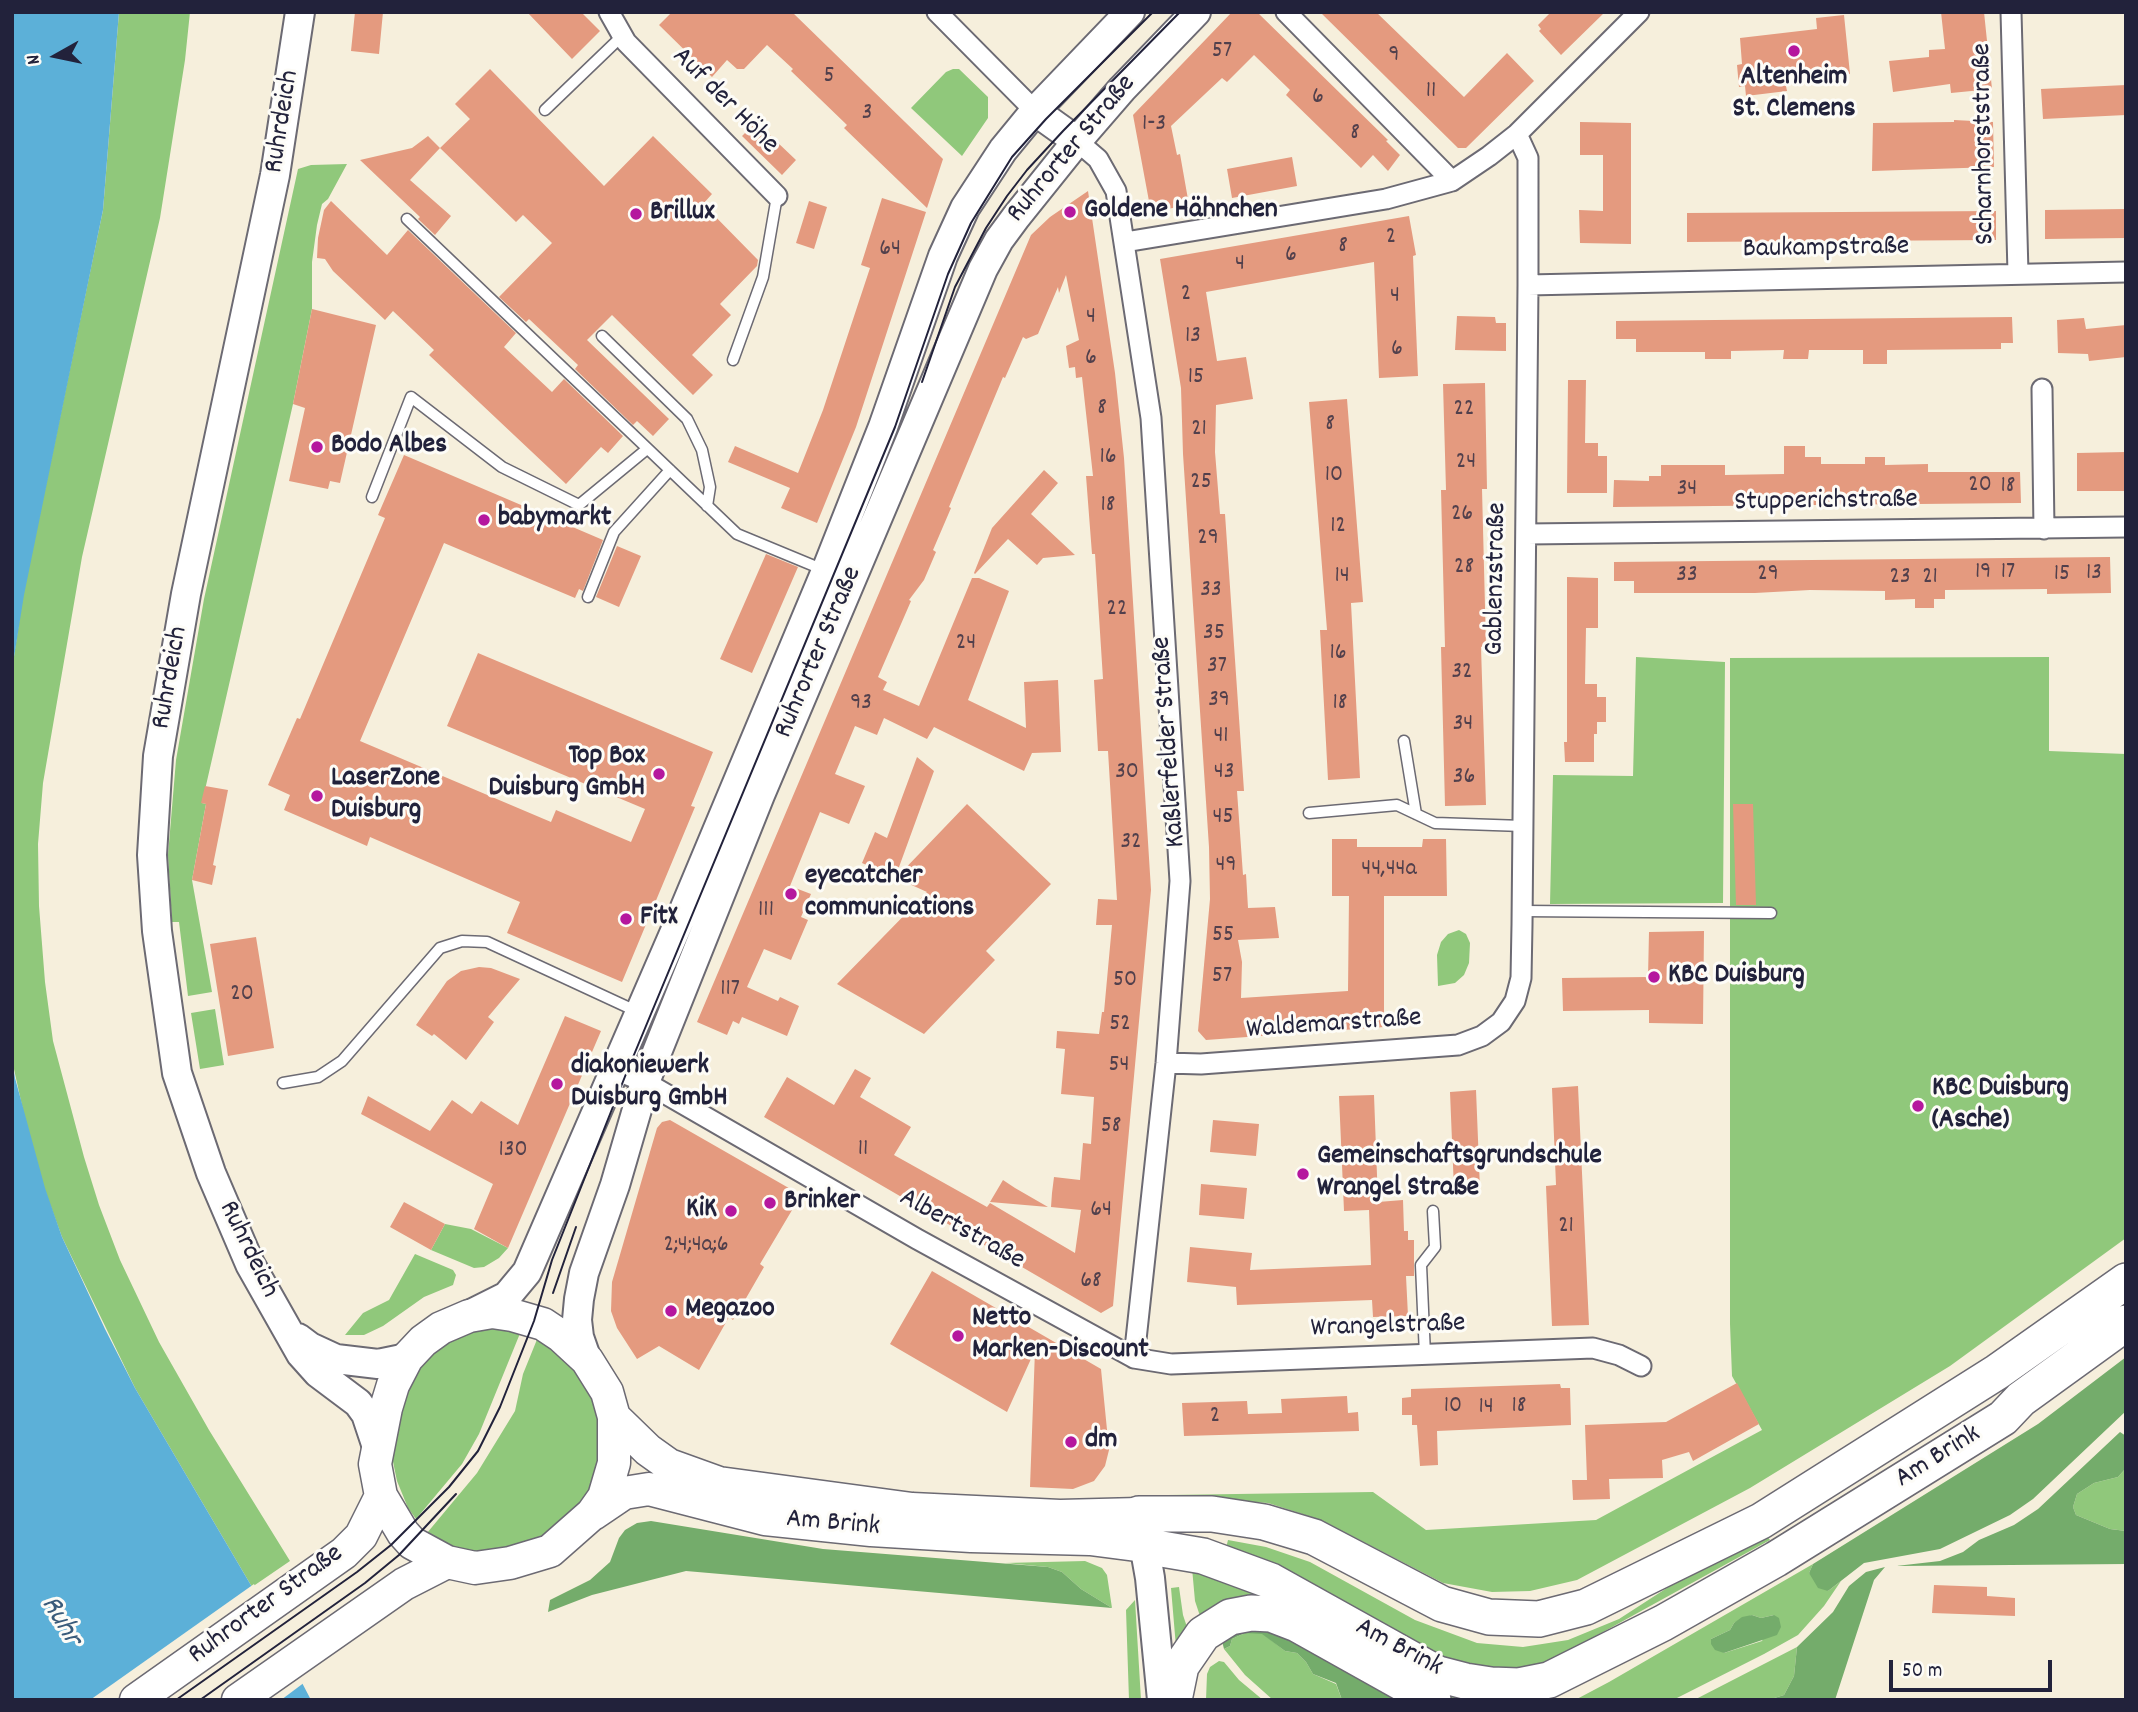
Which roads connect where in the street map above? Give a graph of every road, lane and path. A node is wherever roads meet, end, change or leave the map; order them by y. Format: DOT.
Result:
graph roads {
  1 [pos="300,12"];
  2 [pos="609,12"];
  3 [pos="937,12"];
  4 [pos="1130,12"];
  5 [pos="1196,12"];
  6 [pos="1286,12"];
  7 [pos="1639,12"];
  8 [pos="2011,12"];
  9 [pos="622,36"];
  10 [pos="545,110"];
  11 [pos="1035,111"];
  12 [pos="1517,134"];
  13 [pos="1077,141"];
  14 [pos="1452,181"];
  15 [pos="777,196"];
  16 [pos="407,219"];
  17 [pos="1125,242"];
  18 [pos="2126,272"];
  19 [pos="2018,274"];
  20 [pos="1528,285"];
  21 [pos="602,336"];
  22 [pos="733,360"];
  23 [pos="2042,389"];
  24 [pos="647,449"];
  25 [pos="670,470"];
  26 [pos="372,497"];
  27 [pos="707,506"];
  28 [pos="2126,527"];
  29 [pos="2044,529"];
  30 [pos="1527,534"];
  31 [pos="839,576"];
  32 [pos="588,597"];
  33 [pos="1404,741"];
  34 [pos="1309,813"];
  35 [pos="1416,814"];
  36 [pos="1523,826"];
  37 [pos="1522,911"];
  38 [pos="1771,913"];
  39 [pos="640,1013"];
  40 [pos="1501,1022"];
  41 [pos="1166,1063"];
  42 [pos="615,1070"];
  43 [pos="645,1082"];
  44 [pos="283,1083"];
  45 [pos="1433,1211"];
  46 [pos="2126,1281"];
  47 [pos="468,1316"];
  48 [pos="2126,1323"];
  49 [pos="288,1330"];
  50 [pos="2126,1345"];
  51 [pos="1426,1355"];
  52 [pos="407,1358"];
  53 [pos="1134,1358"];
  54 [pos="587,1360"];
  55 [pos="1641,1366"];
  56 [pos="614,1417"];
  57 [pos="2003,1418"];
  58 [pos="377,1447"];
  59 [pos="381,1496"];
  60 [pos="592,1514"];
  61 [pos="1141,1530"];
  62 [pos="447,1562"];
  63 [pos="1663,1623"];
  64 [pos="136,1700"];
  65 [pos="238,1700"];
  66 [pos="1162,1700"];
  67 [pos="1174,1700"];
  68 [pos="1433,1700"];
  69 [pos="1554,1700"];
  1 -- 49 [label="main road, Ruhrdeich"];
  2 -- 9 [label="street, Auf der Höhe"];
  3 -- 11 [label="street"];
  4 -- 11 [label="main road, Ruhrorter Straße"];
  5 -- 13 [label="main road, Ruhrorter Straße"];
  6 -- 14 [label="street"];
  7 -- 12 [label="street"];
  8 -- 19 [label="street, Scharnhorststraße"];
  9 -- 10 [label="lane"];
  9 -- 15 [label="street, Auf der Höhe"];
  11 -- 13 [label="main road"];
  11 -- 31 [label="main road, Ruhrorter Straße"];
  12 -- 14 [label="street"];
  12 -- 20 [label="street, Gablenzstraße"];
  13 -- 17 [label="street, Kaßlerfelder Straße"];
  13 -- 31 [label="main road, Ruhrorter Straße"];
  14 -- 17 [label="street"];
  15 -- 22 [label="lane"];
  16 -- 24 [label="lane"];
  17 -- 41 [label="street, Kaßlerfelder Straße"];
  18 -- 19 [label="street, Baukampstraße"];
  19 -- 20 [label="street, Baukampstraße"];
  20 -- 30 [label="street, Gablenzstraße"];
  21 -- 27 [label="lane"];
  23 -- 29 [label="street"];
  24 -- 25 [label="lane"];
  24 -- 26 [label="lane"];
  25 -- 27 [label="lane"];
  25 -- 32 [label="lane"];
  27 -- 31 [label="lane"];
  28 -- 29 [label="street, Stupperichstraße"];
  29 -- 30 [label="street, Stupperichstraße"];
  30 -- 36 [label="street, Gablenzstraße"];
  31 -- 39 [label="main road, Ruhrorter Straße"];
  31 -- 43 [label="main road, Ruhrorter Straße"];
  33 -- 35 [label="lane"];
  34 -- 35 [label="lane"];
  35 -- 36 [label="lane"];
  36 -- 37 [label="street, Gablenzstraße"];
  37 -- 38 [label="lane"];
  37 -- 40 [label="street, Gablenzstraße"];
  39 -- 42 [label="main road, Ruhrorter Straße"];
  39 -- 44 [label="lane"];
  40 -- 41 [label="street, Waldemarstraße"];
  41 -- 53 [label="street, Kaßlerfelder Straße"];
  42 -- 43 [label="street, Albertstraße"];
  42 -- 47 [label="main road, Ruhrorter Straße"];
  43 -- 53 [label="street, Albertstraße"];
  43 -- 54 [label="main road, Ruhrorter Straße"];
  45 -- 51 [label="lane"];
  46 -- 61 [label="highway, Am Brink"];
  47 -- 52 [label="main road, Ruhrorter Straße"];
  47 -- 54 [label="main road, Ruhrorter Straße"];
  48 -- 57 [label="highway, Am Brink"];
  49 -- 52 [label="main road, Ruhrdeich"];
  49 -- 58 [label="main road, Ruhrdeich"];
  50 -- 57 [label="highway"];
  51 -- 53 [label="street, Wrangelstraße"];
  51 -- 55 [label="street, Wrangelstraße"];
  52 -- 58 [label="main road, Ruhrorter Straße"];
  54 -- 56 [label="main road, Ruhrorter Straße"];
  56 -- 60 [label="main road, Ruhrorter Straße"];
  56 -- 61 [label="main road, Am Brink"];
  57 -- 63 [label="highway, Am Brink"];
  58 -- 59 [label="main road, Ruhrorter Straße"];
  59 -- 62 [label="main road, Ruhrorter Straße"];
  59 -- 64 [label="main road, Ruhrorter Straße"];
  60 -- 61 [label="main road, Am Brink"];
  60 -- 62 [label="main road, Ruhrorter Straße"];
  61 -- 63 [label="highway, Am Brink"];
  61 -- 66 [label="main road"];
  62 -- 65 [label="main road, Ruhrorter Straße"];
  63 -- 69 [label="highway"];
  67 -- 68 [label="highway"];
}
